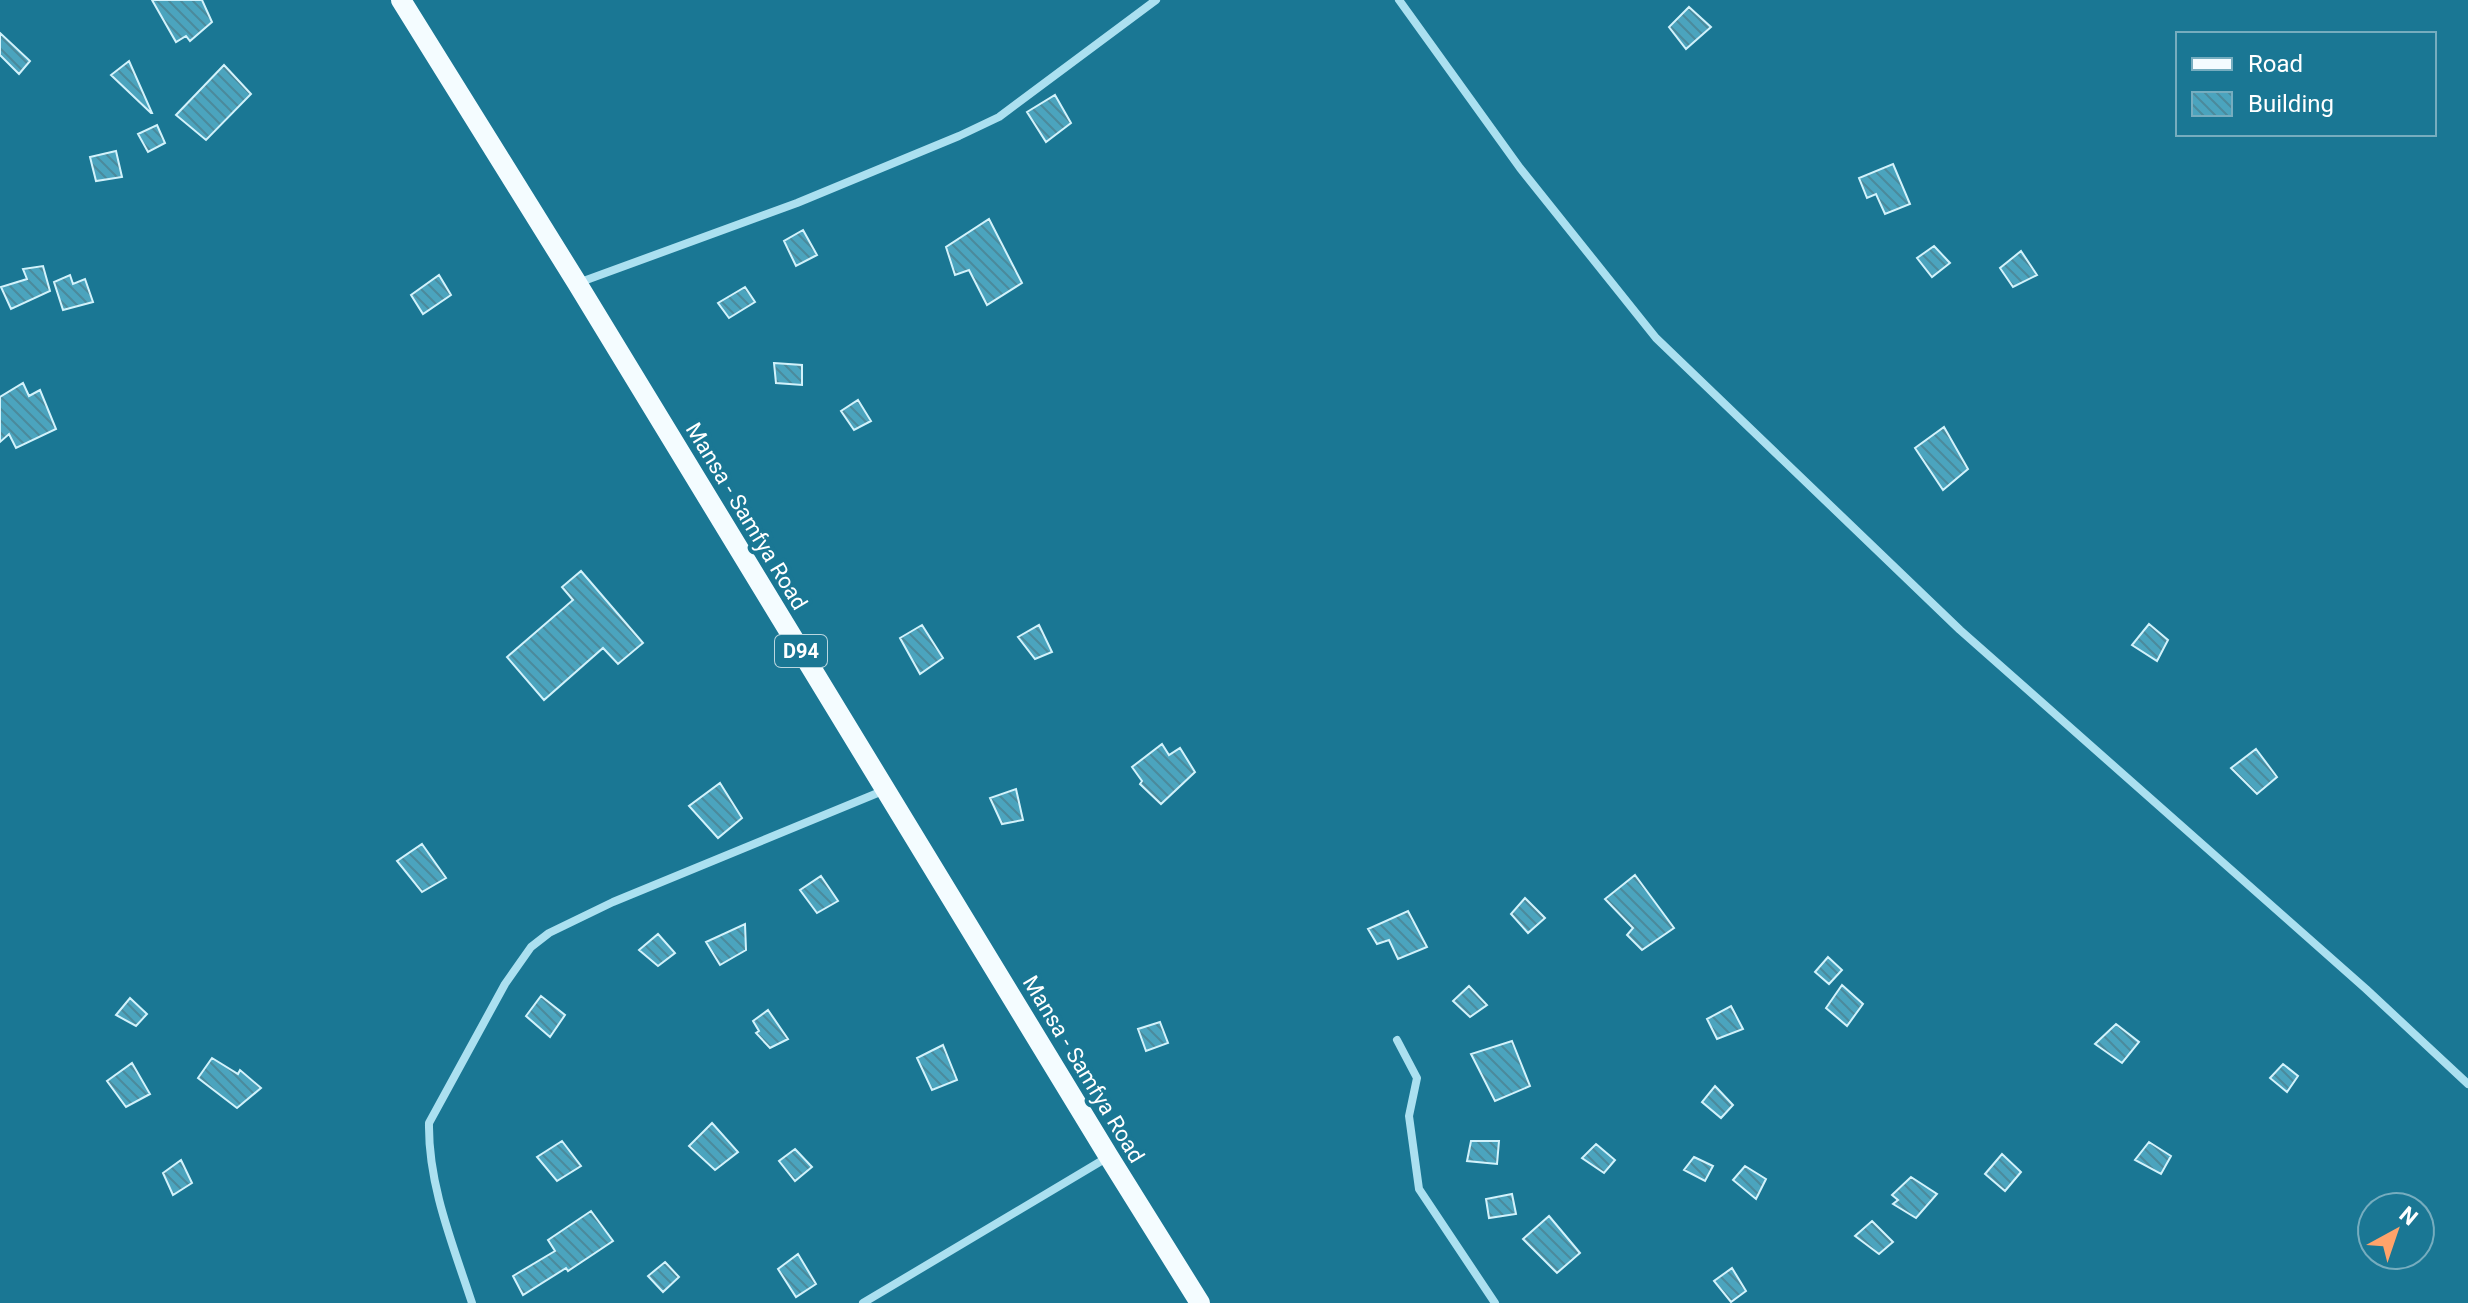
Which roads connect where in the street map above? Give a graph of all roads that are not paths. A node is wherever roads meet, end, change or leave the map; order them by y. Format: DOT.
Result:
graph roads {
  1 [pos="401,0"];
  2 [pos="1156,0"];
  3 [pos="1399,0"];
  4 [pos="577,283"];
  5 [pos="885,790"];
  6 [pos="1397,1040"];
  7 [pos="2468,1084"];
  8 [pos="1109,1157"];
  9 [pos="472,1303"];
  10 [pos="863,1303"];
  11 [pos="1200,1303"];
  12 [pos="1495,1303"];
  1 -- 4 [label="main road, Mansa - Samfya Road / D94"];
  2 -- 4 [label="street"];
  3 -- 7 [label="street"];
  4 -- 5 [label="main road, Mansa - Samfya Road / D94"];
  5 -- 8 [label="main road, Mansa - Samfya Road / D94"];
  5 -- 9 [label="street"];
  6 -- 12 [label="street"];
  8 -- 10 [label="street"];
  8 -- 11 [label="main road, Mansa - Samfya Road / D94"];
}
